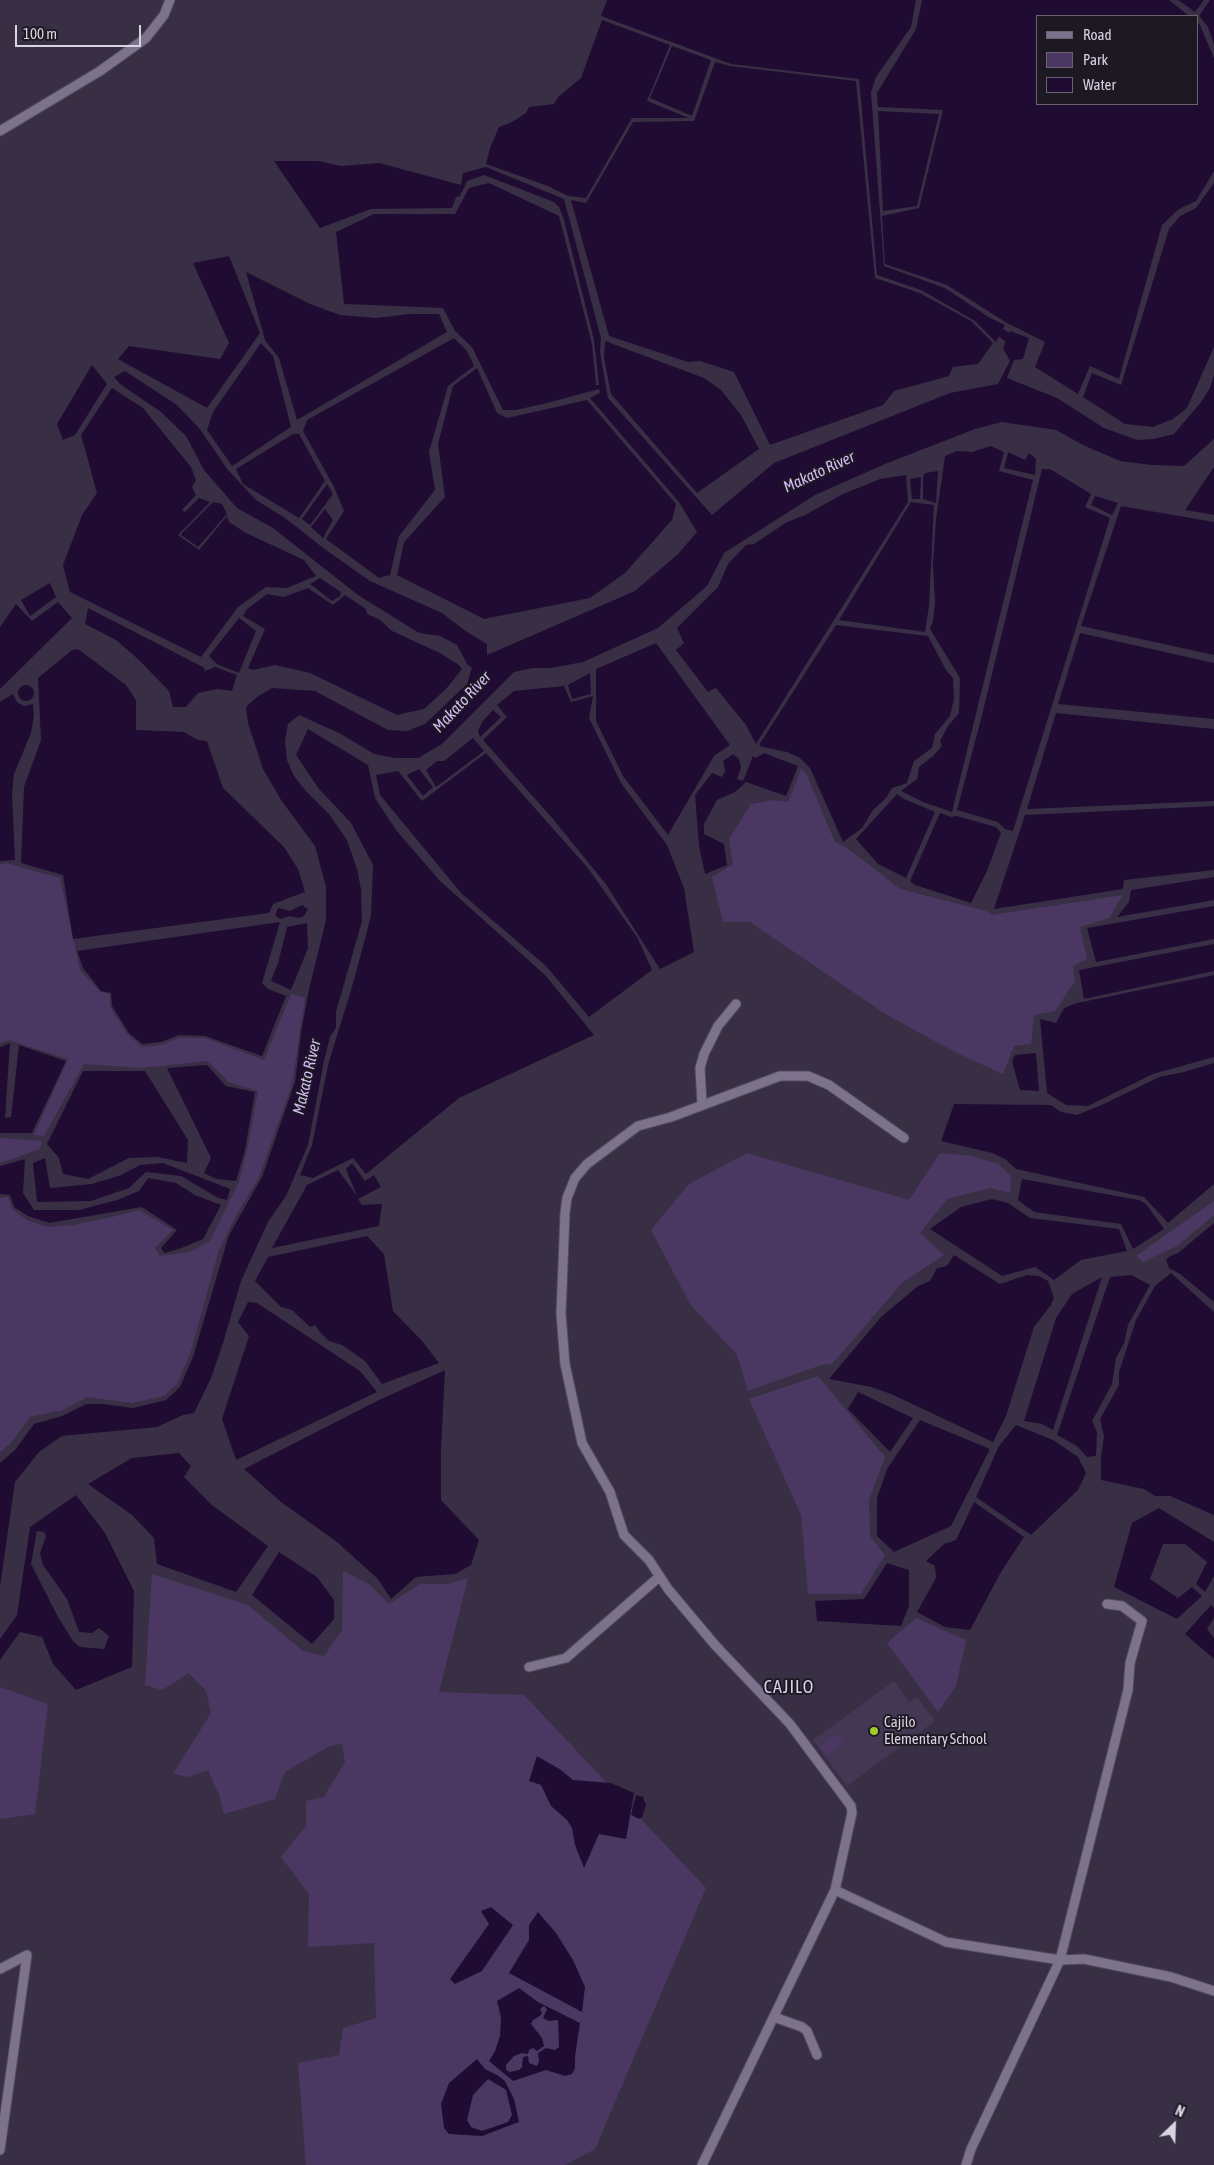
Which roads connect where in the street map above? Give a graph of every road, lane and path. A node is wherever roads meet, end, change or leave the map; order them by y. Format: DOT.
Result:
graph roads {
  1 [pos="170,0"];
  2 [pos="0,131"];
  3 [pos="736,1004"];
  4 [pos="702,1104"];
  5 [pos="904,1138"];
  6 [pos="659,1577"];
  7 [pos="1107,1604"];
  8 [pos="529,1666"];
  9 [pos="836,1890"];
  10 [pos="1060,1960"];
  11 [pos="0,1969"];
  12 [pos="1214,1991"];
  13 [pos="774,2017"];
  14 [pos="818,2055"];
  15 [pos="0,2150"];
  16 [pos="702,2165"];
  17 [pos="966,2165"];
  1 -- 2 [label="street"];
  3 -- 4 [label="street"];
  4 -- 5 [label="street"];
  4 -- 6 [label="street"];
  6 -- 8 [label="street"];
  6 -- 9 [label="street"];
  7 -- 10 [label="street"];
  9 -- 10 [label="street"];
  9 -- 13 [label="street"];
  10 -- 12 [label="street"];
  10 -- 17 [label="street"];
  11 -- 15 [label="street"];
  13 -- 14 [label="street"];
  13 -- 16 [label="street"];
}
